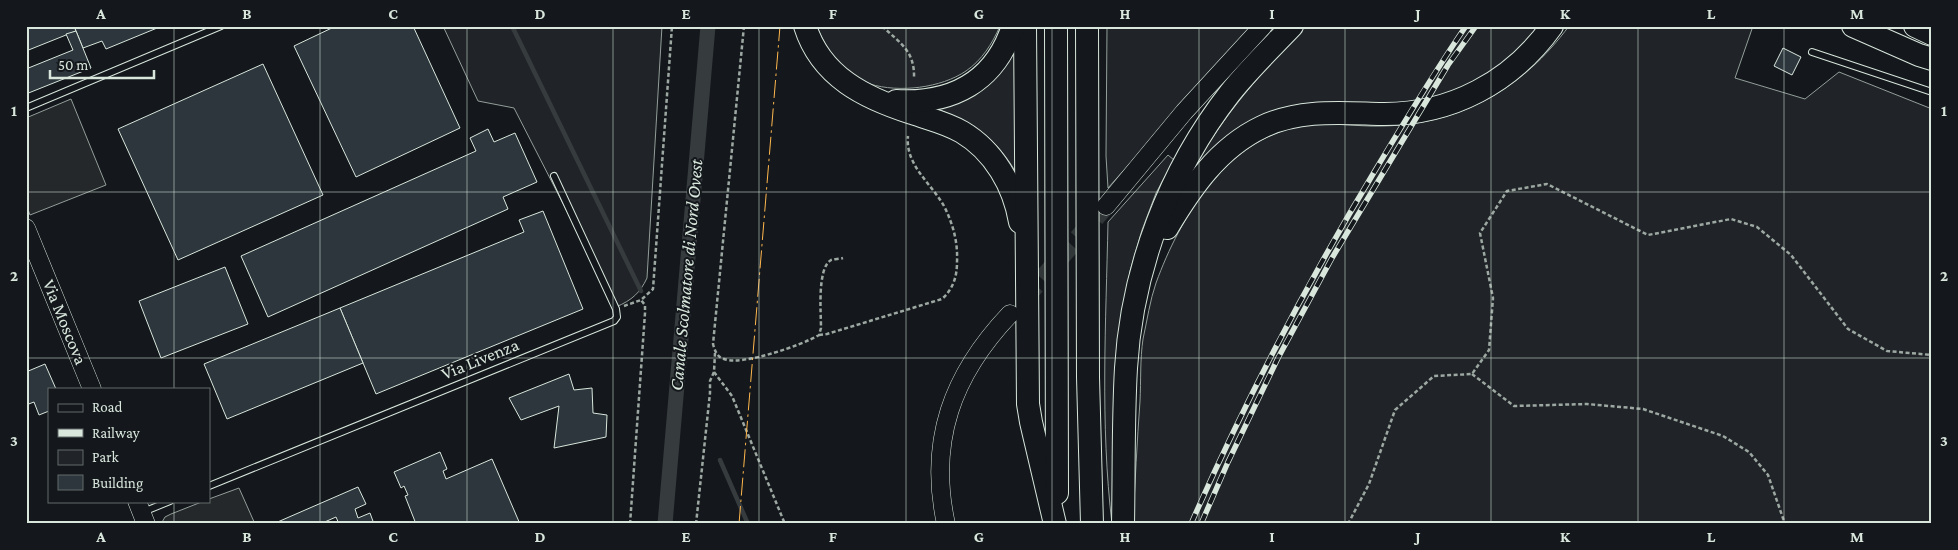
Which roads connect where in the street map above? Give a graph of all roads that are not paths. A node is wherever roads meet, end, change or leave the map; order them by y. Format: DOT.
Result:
graph roads {
  1 [pos="221,26"];
  2 [pos="805,26"];
  3 [pos="1013,26"];
  4 [pos="1026,26"];
  5 [pos="1056,26"];
  6 [pos="1087,26"];
  7 [pos="1263,26"];
  8 [pos="1279,26"];
  9 [pos="1285,26"];
  10 [pos="1292,26"];
  11 [pos="1552,26"];
  12 [pos="1838,26"];
  13 [pos="1853,26"];
  14 [pos="1915,26"];
  15 [pos="1932,34"];
  16 [pos="1898,46"];
  17 [pos="1812,52"];
  18 [pos="1265,54"];
  19 [pos="1932,59"];
  20 [pos="1932,92"];
  21 [pos="870,97"];
  22 [pos="26,108"];
  23 [pos="554,176"];
  24 [pos="1127,184"];
  25 [pos="1106,206"];
  26 [pos="26,228"];
  27 [pos="1026,270"];
  28 [pos="1141,274"];
  29 [pos="1010,314"];
  30 [pos="92,388"];
  31 [pos="210,486"];
  32 [pos="168,502"];
  33 [pos="142,513"];
  34 [pos="946,524"];
  35 [pos="1057,524"];
  36 [pos="1092,524"];
  37 [pos="1123,524"];
  1 -- 22 [label="lane"];
  2 -- 21 [label="highway"];
  3 -- 21 [label="highway"];
  4 -- 27 [label="highway"];
  5 -- 35 [label="highway"];
  6 -- 36 [label="highway"];
  7 -- 24 [label="main road"];
  8 -- 24 [label="main road"];
  9 -- 18 [label="main road"];
  10 -- 18 [label="highway"];
  11 -- 28 [label="highway"];
  12 -- 16 [label="highway"];
  13 -- 16 [label="highway"];
  14 -- 15 [label="highway"];
  16 -- 19 [label="highway"];
  17 -- 20 [label="lane"];
  18 -- 28 [label="highway"];
  21 -- 27 [label="highway"];
  23 -- 31 [label="lane, Via Livenza"];
  24 -- 25 [label="main road"];
  26 -- 30 [label="main road, Via Moscova"];
  27 -- 35 [label="highway"];
  28 -- 37 [label="highway"];
  29 -- 34 [label="main road"];
  32 -- 33 [label="lane"];
}
